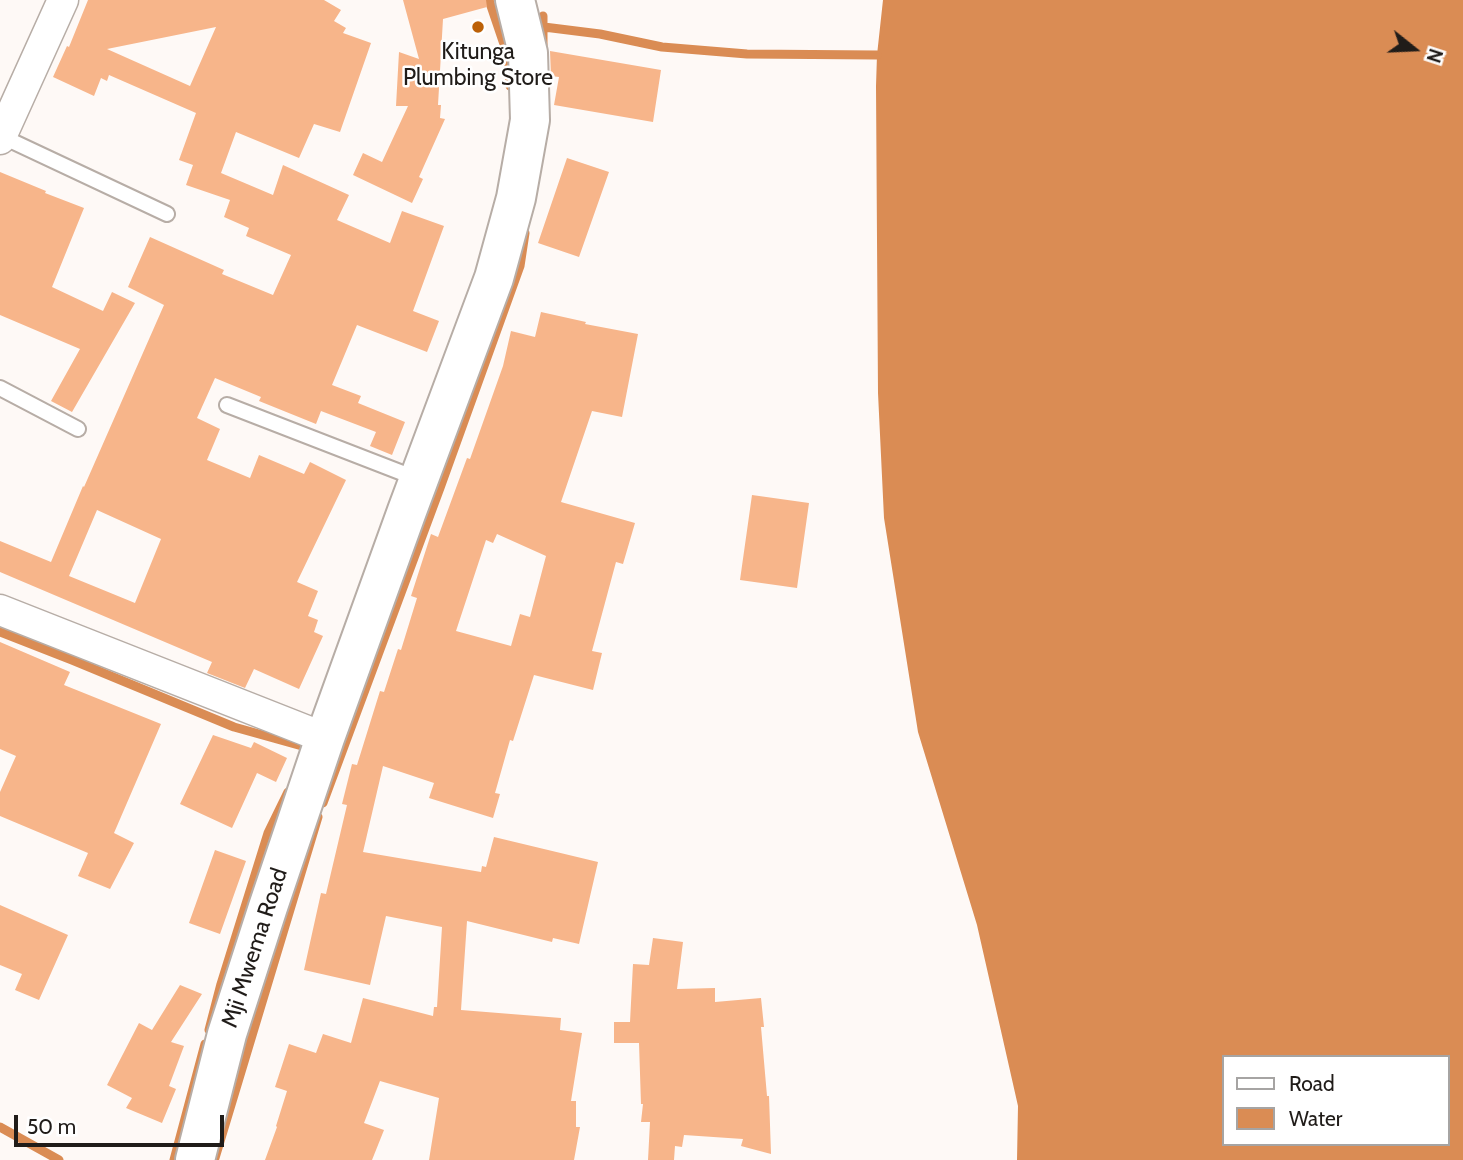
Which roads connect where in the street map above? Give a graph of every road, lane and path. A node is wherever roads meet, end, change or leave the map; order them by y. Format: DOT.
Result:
graph roads {
  1 [pos="63,0"];
  2 [pos="516,0"];
  3 [pos="1,138"];
  4 [pos="167,214"];
  5 [pos="0,388"];
  6 [pos="227,405"];
  7 [pos="78,429"];
  8 [pos="419,480"];
  9 [pos="0,610"];
  10 [pos="325,738"];
  11 [pos="195,1160"];
  1 -- 3 [label="street"];
  2 -- 8 [label="main road, Mji Mwema Road"];
  3 -- 4 [label="lane"];
  5 -- 7 [label="lane"];
  6 -- 8 [label="lane"];
  8 -- 10 [label="main road, Mji Mwema Road"];
  9 -- 10 [label="street"];
  10 -- 11 [label="main road, Mji Mwema Road"];
}
